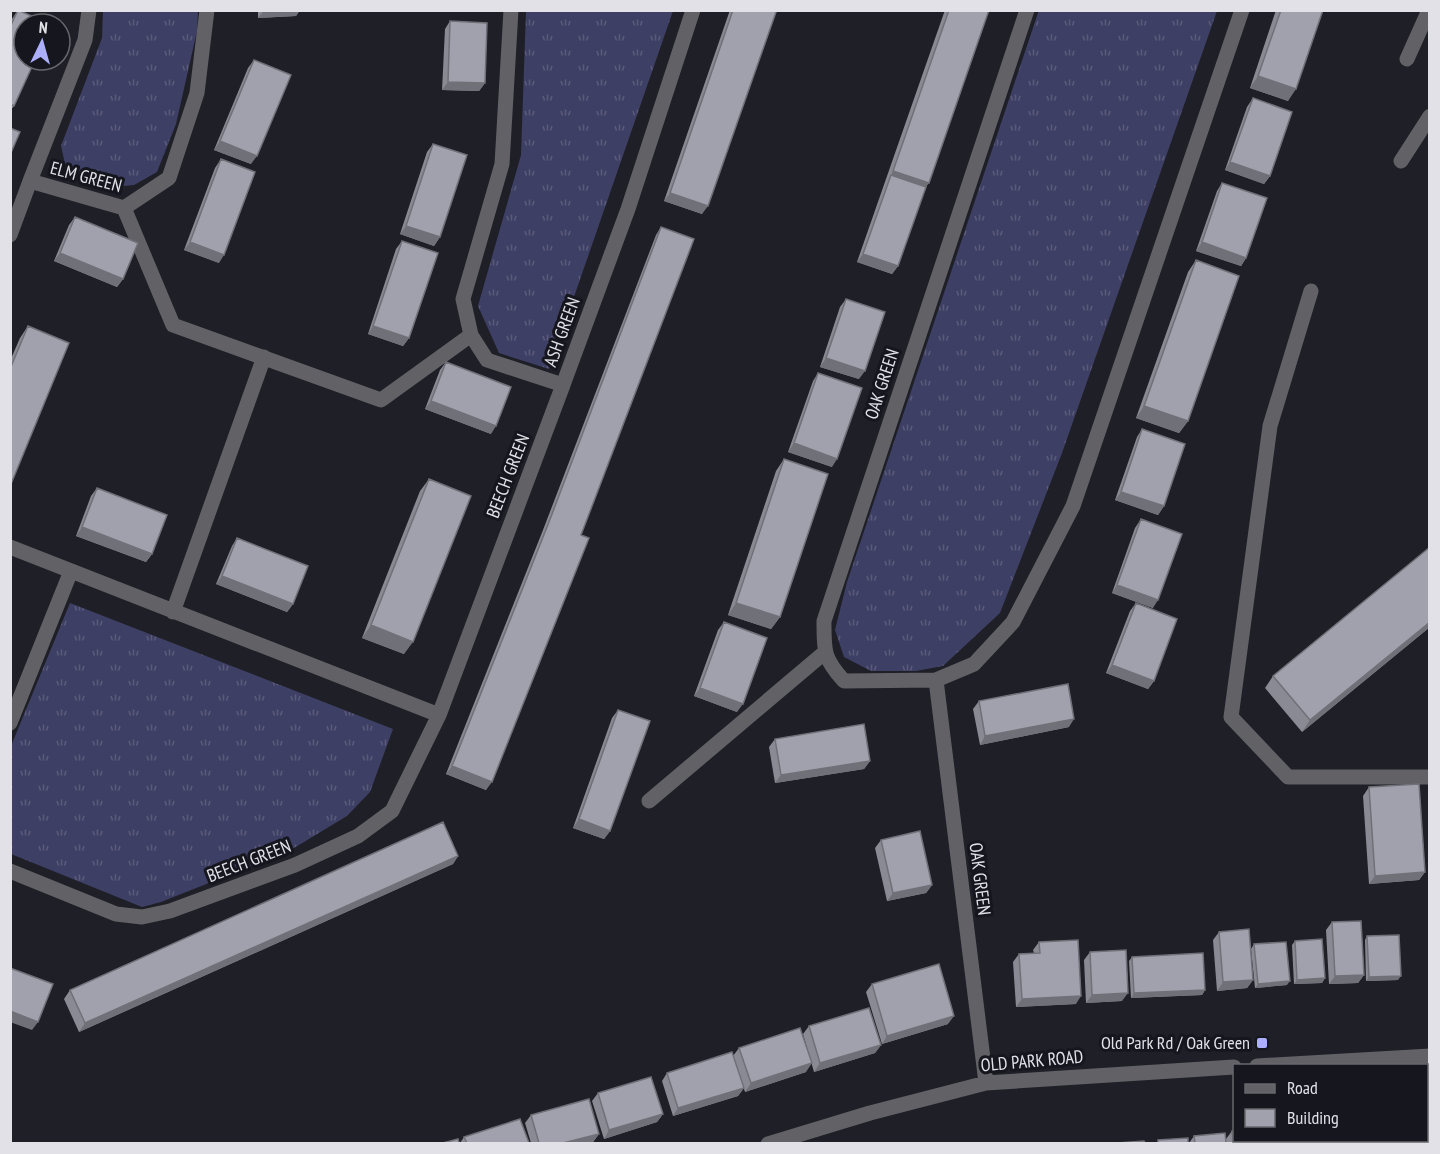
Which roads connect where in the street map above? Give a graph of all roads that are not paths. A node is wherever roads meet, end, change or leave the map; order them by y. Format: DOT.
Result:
graph roads {
  1 [pos="89,10"];
  2 [pos="207,10"];
  3 [pos="511,10"];
  4 [pos="693,10"];
  5 [pos="1027,10"];
  6 [pos="1242,10"];
  7 [pos="1429,10"];
  8 [pos="1407,59"];
  9 [pos="1430,116"];
  10 [pos="1401,160"];
  11 [pos="30,182"];
  12 [pos="124,208"];
  13 [pos="10,235"];
  14 [pos="1311,291"];
  15 [pos="471,335"];
  16 [pos="264,357"];
  17 [pos="563,385"];
  18 [pos="10,547"];
  19 [pos="71,571"];
  20 [pos="173,612"];
  21 [pos="824,653"];
  22 [pos="936,680"];
  23 [pos="439,715"];
  24 [pos="10,723"];
  25 [pos="1430,777"];
  26 [pos="649,801"];
  27 [pos="10,871"];
  28 [pos="1430,1056"];
  29 [pos="1276,1064"];
  30 [pos="1233,1067"];
  31 [pos="986,1083"];
  32 [pos="768,1143"];
  1 -- 11 [label="street, ELM GREEN"];
  2 -- 12 [label="street, ELM GREEN"];
  3 -- 15 [label="street, ASH GREEN"];
  4 -- 17 [label="street, ASH GREEN"];
  5 -- 21 [label="street, OAK GREEN"];
  6 -- 22 [label="street"];
  7 -- 8 [label="street"];
  9 -- 10 [label="street"];
  11 -- 12 [label="street, ELM GREEN"];
  11 -- 13 [label="street"];
  12 -- 16 [label="street"];
  14 -- 25 [label="street"];
  15 -- 16 [label="street"];
  15 -- 17 [label="street, ASH GREEN"];
  16 -- 20 [label="street"];
  17 -- 23 [label="street, BEECH GREEN"];
  18 -- 19 [label="street"];
  19 -- 20 [label="street"];
  19 -- 24 [label="street"];
  20 -- 23 [label="street"];
  21 -- 22 [label="street"];
  21 -- 26 [label="street"];
  22 -- 31 [label="street, OAK GREEN"];
  23 -- 27 [label="street, BEECH GREEN"];
  28 -- 29 [label="street"];
  30 -- 31 [label="street, OLD PARK ROAD"];
  31 -- 32 [label="street, OLD PARK ROAD"];
}
